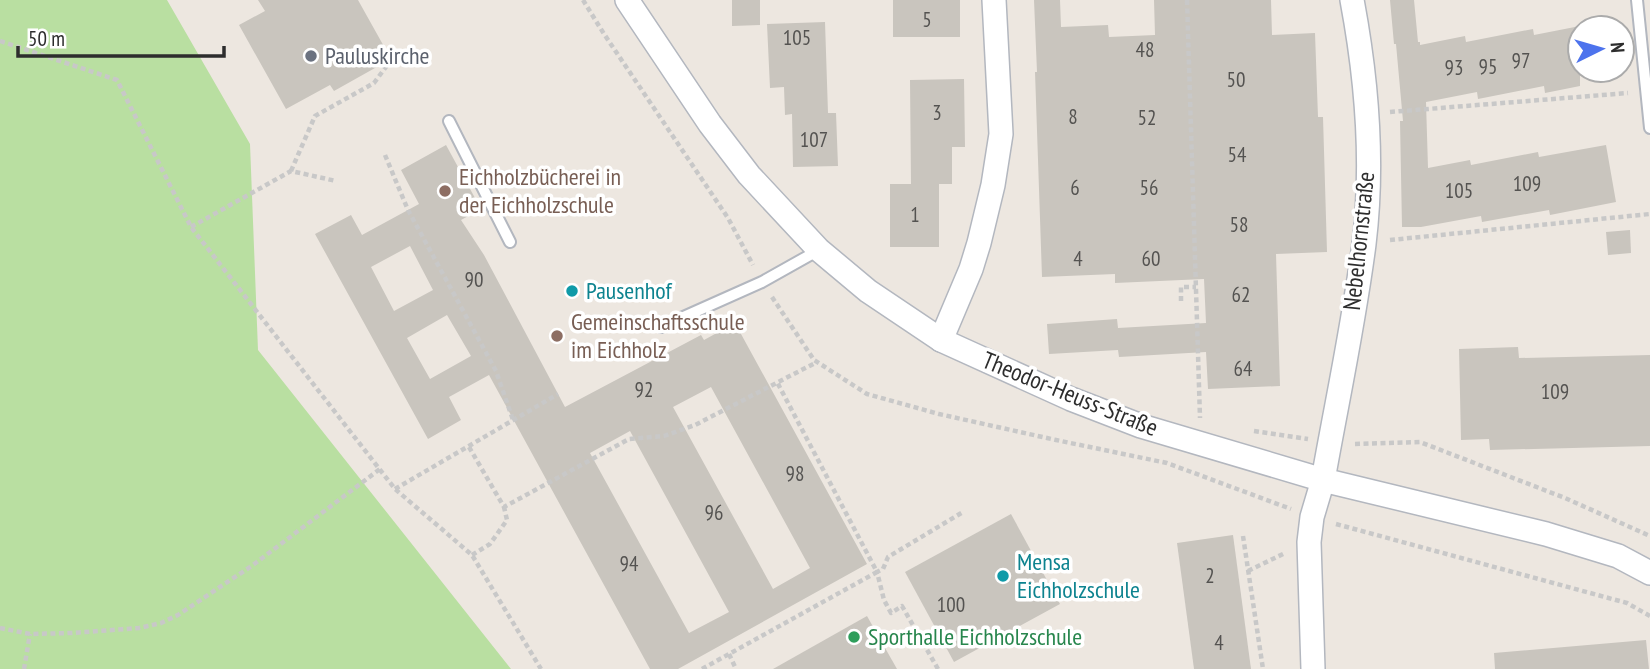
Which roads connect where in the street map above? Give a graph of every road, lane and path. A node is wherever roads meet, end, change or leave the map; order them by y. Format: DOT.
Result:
graph roads {
  1 [pos="627,0"];
  2 [pos="993,0"];
  3 [pos="1187,0"];
  4 [pos="1352,0"];
  5 [pos="1637,0"];
  6 [pos="0,41"];
  7 [pos="394,56"];
  8 [pos="1647,91"];
  9 [pos="1368,114"];
  10 [pos="449,121"];
  11 [pos="1650,128"];
  12 [pos="385,155"];
  13 [pos="291,171"];
  14 [pos="336,181"];
  15 [pos="1650,214"];
  16 [pos="191,227"];
  17 [pos="510,242"];
  18 [pos="1364,242"];
  19 [pos="819,250"];
  20 [pos="1196,287"];
  21 [pos="1181,301"];
  22 [pos="661,327"];
  23 [pos="941,340"];
  24 [pos="817,362"];
  25 [pos="777,382"];
  26 [pos="558,394"];
  27 [pos="513,420"];
  28 [pos="1201,443"];
  29 [pos="1352,444"];
  30 [pos="469,447"];
  31 [pos="380,470"];
  32 [pos="1323,480"];
  33 [pos="395,489"];
  34 [pos="504,507"];
  35 [pos="963,512"];
  36 [pos="1243,536"];
  37 [pos="1650,536"];
  38 [pos="1309,542"];
  39 [pos="472,555"];
  40 [pos="1248,571"];
  41 [pos="877,572"];
  42 [pos="1650,573"];
  43 [pos="0,628"];
  44 [pos="30,634"];
  45 [pos="729,654"];
  46 [pos="24,669"];
  47 [pos="541,669"];
  48 [pos="702,669"];
  49 [pos="736,669"];
  50 [pos="938,669"];
  51 [pos="1263,669"];
  52 [pos="1313,669"];
  1 -- 19 [label="street, Theodor-Heuss-Straße"];
  2 -- 23 [label="street"];
  3 -- 20 [label="path"];
  4 -- 9 [label="street, Nebelhornstraße"];
  5 -- 8 [label="lane"];
  6 -- 16 [label="path"];
  7 -- 13 [label="path"];
  8 -- 9 [label="path"];
  8 -- 11 [label="lane"];
  9 -- 18 [label="street, Nebelhornstraße"];
  10 -- 17 [label="lane"];
  12 -- 27 [label="path"];
  13 -- 14 [label="path"];
  13 -- 16 [label="path"];
  15 -- 18 [label="path"];
  16 -- 31 [label="path"];
  18 -- 32 [label="street, Nebelhornstraße"];
  19 -- 22 [label="lane"];
  19 -- 23 [label="street, Theodor-Heuss-Straße"];
  20 -- 21 [label="path"];
  20 -- 28 [label="path"];
  23 -- 28 [label="street, Theodor-Heuss-Straße"];
  24 -- 25 [label="path"];
  25 -- 34 [label="path"];
  25 -- 41 [label="path"];
  26 -- 27 [label="path"];
  27 -- 30 [label="path"];
  28 -- 32 [label="street, Theodor-Heuss-Straße"];
  29 -- 37 [label="path"];
  30 -- 33 [label="path"];
  30 -- 34 [label="path"];
  31 -- 33 [label="path"];
  31 -- 44 [label="path"];
  32 -- 38 [label="street, Nebelhornstraße"];
  32 -- 42 [label="street, Theodor-Heuss-Straße"];
  33 -- 39 [label="path"];
  34 -- 39 [label="path"];
  35 -- 41 [label="path"];
  36 -- 40 [label="path"];
  38 -- 40 [label="path"];
  38 -- 52 [label="street, Nebelhornstraße"];
  39 -- 47 [label="path"];
  40 -- 51 [label="path"];
  41 -- 45 [label="path"];
  41 -- 50 [label="path"];
  43 -- 44 [label="path"];
  44 -- 46 [label="path"];
  45 -- 48 [label="path"];
  45 -- 49 [label="path"];
}
